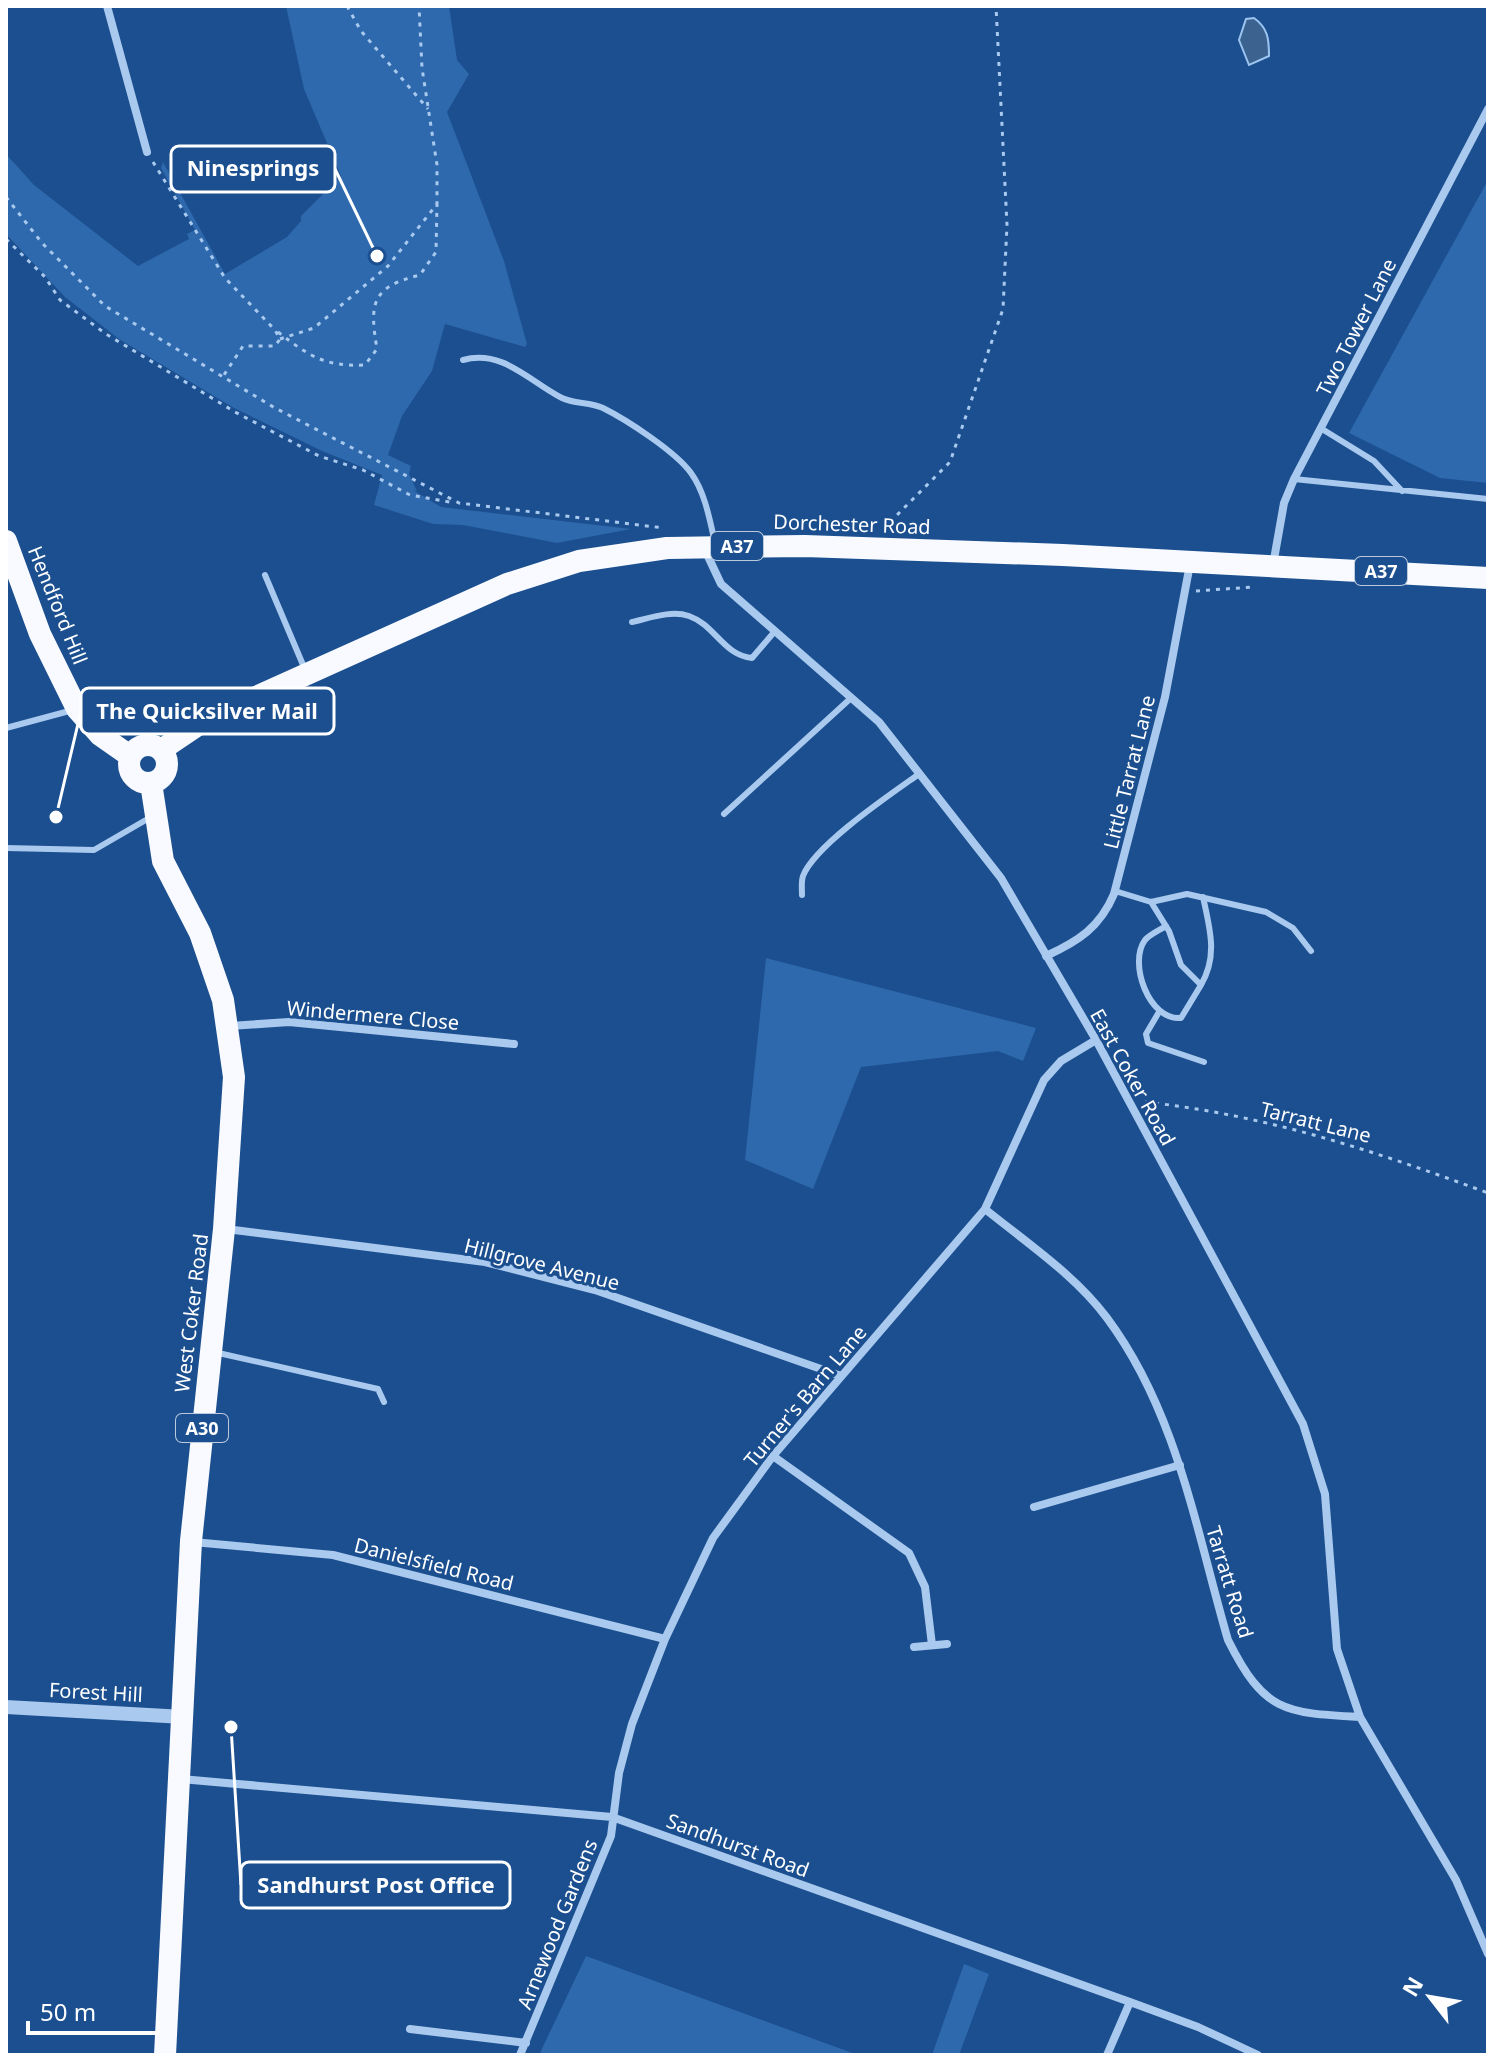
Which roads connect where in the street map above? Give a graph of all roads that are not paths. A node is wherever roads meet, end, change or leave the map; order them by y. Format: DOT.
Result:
graph roads {
  1 [pos="107,6"];
  2 [pos="1488,109"];
  3 [pos="147,152"];
  4 [pos="463,360"];
  5 [pos="1322,429"];
  6 [pos="1294,479"];
  7 [pos="1402,491"];
  8 [pos="1488,499"];
  9 [pos="6,541"];
  10 [pos="710,546"];
  11 [pos="1190,563"];
  12 [pos="1273,567"];
  13 [pos="265,575"];
  14 [pos="1488,578"];
  15 [pos="632,622"];
  16 [pos="775,631"];
  17 [pos="307,675"];
  18 [pos="851,698"];
  19 [pos="77,709"];
  20 [pos="6,728"];
  21 [pos="161,750"];
  22 [pos="130,756"];
  23 [pos="919,774"];
  24 [pos="151,783"];
  25 [pos="724,814"];
  26 [pos="154,815"];
  27 [pos="6,848"];
  28 [pos="1115,891"];
  29 [pos="802,895"];
  30 [pos="1203,897"];
  31 [pos="1151,902"];
  32 [pos="1166,926"];
  33 [pos="1311,951"];
  34 [pos="1046,956"];
  35 [pos="1201,985"];
  36 [pos="1159,1012"];
  37 [pos="229,1026"];
  38 [pos="1096,1040"];
  39 [pos="514,1044"];
  40 [pos="1204,1062"];
  41 [pos="985,1209"];
  42 [pos="224,1229"];
  43 [pos="211,1352"];
  44 [pos="841,1376"];
  45 [pos="384,1402"];
  46 [pos="773,1456"];
  47 [pos="1180,1465"];
  48 [pos="1034,1507"];
  49 [pos="191,1541"];
  50 [pos="665,1639"];
  51 [pos="947,1644"];
  52 [pos="932,1645"];
  53 [pos="914,1647"];
  54 [pos="6,1707"];
  55 [pos="184,1717"];
  56 [pos="1360,1717"];
  57 [pos="180,1779"];
  58 [pos="612,1817"];
  59 [pos="1488,1954"];
  60 [pos="1130,2002"];
  61 [pos="410,2029"];
  62 [pos="526,2043"];
  63 [pos="165,2055"];
  64 [pos="520,2055"];
  65 [pos="1107,2055"];
  66 [pos="1258,2055"];
  1 -- 3 [label="street"];
  2 -- 5 [label="street, Two Tower Lane"];
  4 -- 10 [label="lane"];
  5 -- 6 [label="street, Two Tower Lane"];
  5 -- 7 [label="lane"];
  6 -- 7 [label="lane"];
  6 -- 12 [label="street, Two Tower Lane"];
  7 -- 8 [label="lane"];
  9 -- 19 [label="highway, Hendford Hill"];
  10 -- 11 [label="highway, Dorchester Road / A37"];
  10 -- 16 [label="street, East Coker Road"];
  10 -- 17 [label="highway, Dorchester Road / A37"];
  11 -- 12 [label="highway, Dorchester Road / A37"];
  11 -- 28 [label="street, Little Tarrat Lane"];
  12 -- 14 [label="highway, Dorchester Road / A37"];
  13 -- 17 [label="lane"];
  15 -- 16 [label="lane"];
  16 -- 18 [label="street, East Coker Road"];
  17 -- 21 [label="highway, Dorchester Road / A37"];
  18 -- 23 [label="street, East Coker Road"];
  18 -- 25 [label="lane"];
  19 -- 20 [label="lane"];
  19 -- 22 [label="highway, Hendford Hill"];
  21 -- 22 [label="highway"];
  21 -- 24 [label="highway"];
  22 -- 24 [label="highway"];
  23 -- 29 [label="lane"];
  23 -- 34 [label="street, East Coker Road"];
  24 -- 26 [label="highway, West Coker Road / A30"];
  26 -- 27 [label="lane"];
  26 -- 37 [label="highway, West Coker Road / A30"];
  28 -- 31 [label="lane"];
  28 -- 34 [label="street, Little Tarrat Lane"];
  30 -- 31 [label="lane"];
  30 -- 33 [label="lane"];
  30 -- 35 [label="lane"];
  31 -- 32 [label="lane"];
  32 -- 35 [label="lane"];
  32 -- 36 [label="lane"];
  34 -- 38 [label="street, East Coker Road"];
  35 -- 36 [label="lane"];
  36 -- 40 [label="lane"];
  37 -- 39 [label="street, Windermere Close"];
  37 -- 42 [label="highway, West Coker Road / A30"];
  38 -- 41 [label="street, Turner's Barn Lane"];
  38 -- 56 [label="street, East Coker Road"];
  41 -- 44 [label="street, Turner's Barn Lane"];
  41 -- 47 [label="street, Tarratt Road"];
  42 -- 43 [label="highway, West Coker Road / A30"];
  42 -- 44 [label="street, Hillgrove Avenue"];
  43 -- 45 [label="lane"];
  43 -- 49 [label="highway, West Coker Road / A30"];
  44 -- 46 [label="street, Turner's Barn Lane"];
  46 -- 50 [label="street, Turner's Barn Lane"];
  46 -- 52 [label="street"];
  47 -- 48 [label="street"];
  47 -- 56 [label="street, Tarratt Road"];
  49 -- 50 [label="street, Danielsfield Road"];
  49 -- 55 [label="highway, West Coker Road / A30"];
  50 -- 58 [label="street, Turner's Barn Lane"];
  51 -- 52 [label="street"];
  52 -- 53 [label="street"];
  54 -- 55 [label="street, Forest Hill"];
  55 -- 57 [label="highway, West Coker Road / A30"];
  56 -- 59 [label="street, East Coker Road"];
  57 -- 58 [label="street, Sandhurst Road"];
  57 -- 63 [label="highway, West Coker Road / A30"];
  58 -- 60 [label="street, Sandhurst Road"];
  58 -- 62 [label="street, Arnewood Gardens"];
  60 -- 65 [label="street"];
  60 -- 66 [label="street, Sandhurst Road"];
  61 -- 62 [label="street"];
  62 -- 64 [label="street, Arnewood Gardens"];
}
